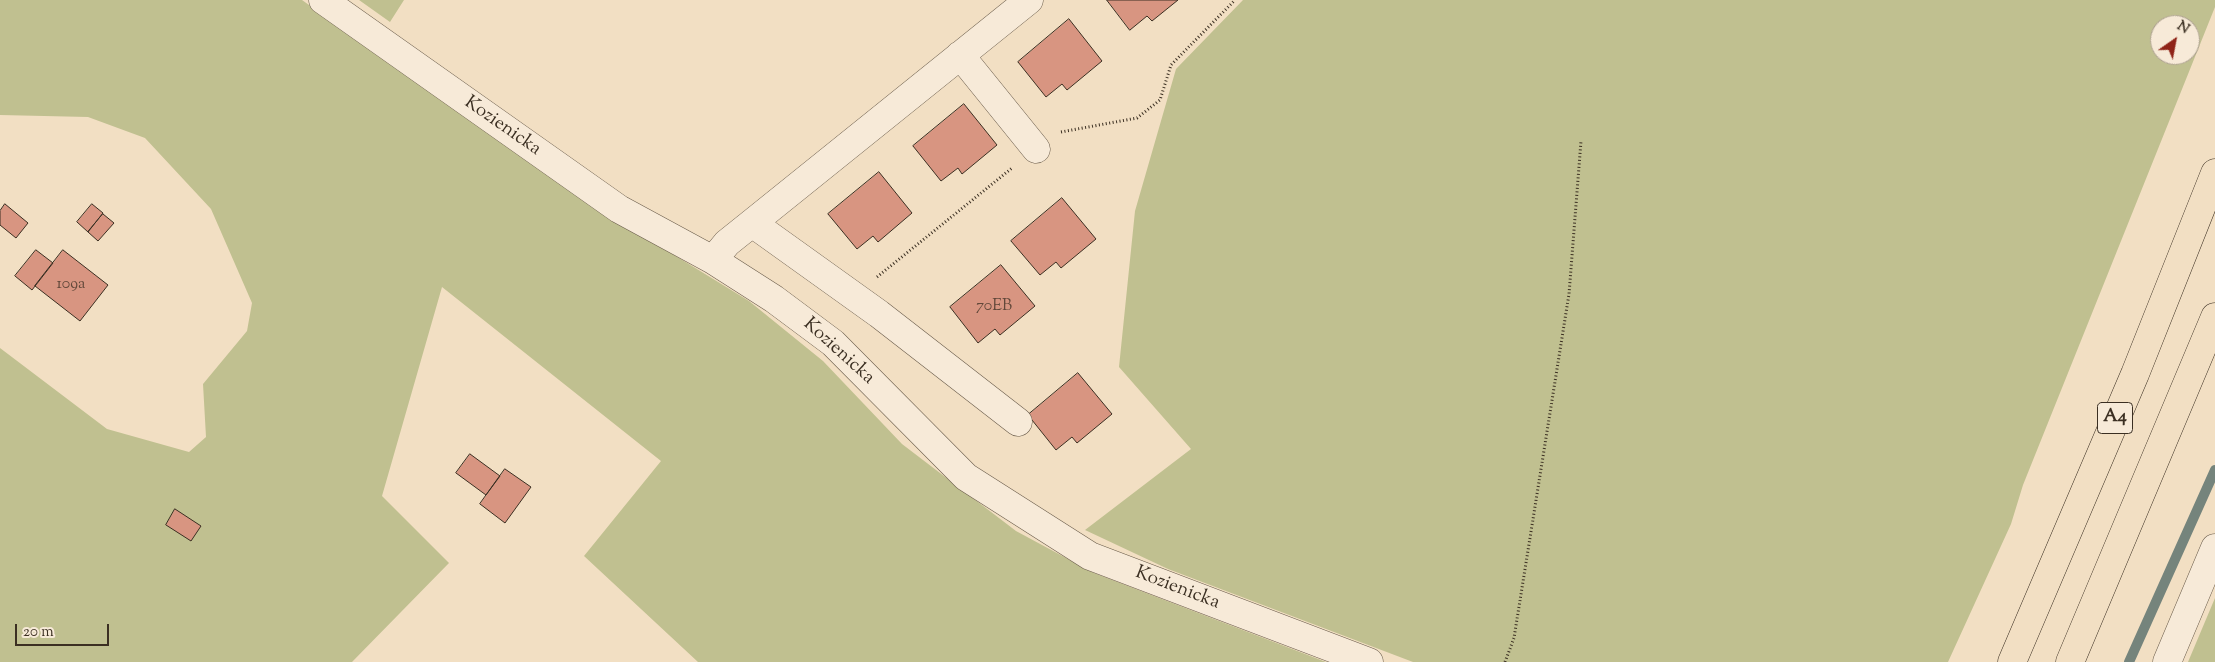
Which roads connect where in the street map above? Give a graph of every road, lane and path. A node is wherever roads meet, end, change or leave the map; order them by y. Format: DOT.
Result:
graph roads {
  1 [pos="323,0"];
  2 [pos="1029,0"];
  3 [pos="960,55"];
  4 [pos="1581,141"];
  5 [pos="1036,149"];
  6 [pos="2215,173"];
  7 [pos="752,223"];
  8 [pos="714,260"];
  9 [pos="2215,317"];
  10 [pos="1018,422"];
  11 [pos="2215,548"];
  12 [pos="1368,662"];
  13 [pos="1505,662"];
  14 [pos="2012,662"];
  15 [pos="2070,662"];
  16 [pos="2166,662"];
  1 -- 8 [label="street, Kozienicka"];
  2 -- 3 [label="street"];
  3 -- 5 [label="street"];
  3 -- 7 [label="street"];
  4 -- 13 [label="path"];
  6 -- 14 [label="highway, A4"];
  7 -- 8 [label="street"];
  7 -- 10 [label="street"];
  8 -- 12 [label="street, Kozienicka"];
  9 -- 15 [label="highway"];
  11 -- 16 [label="street"];
}
